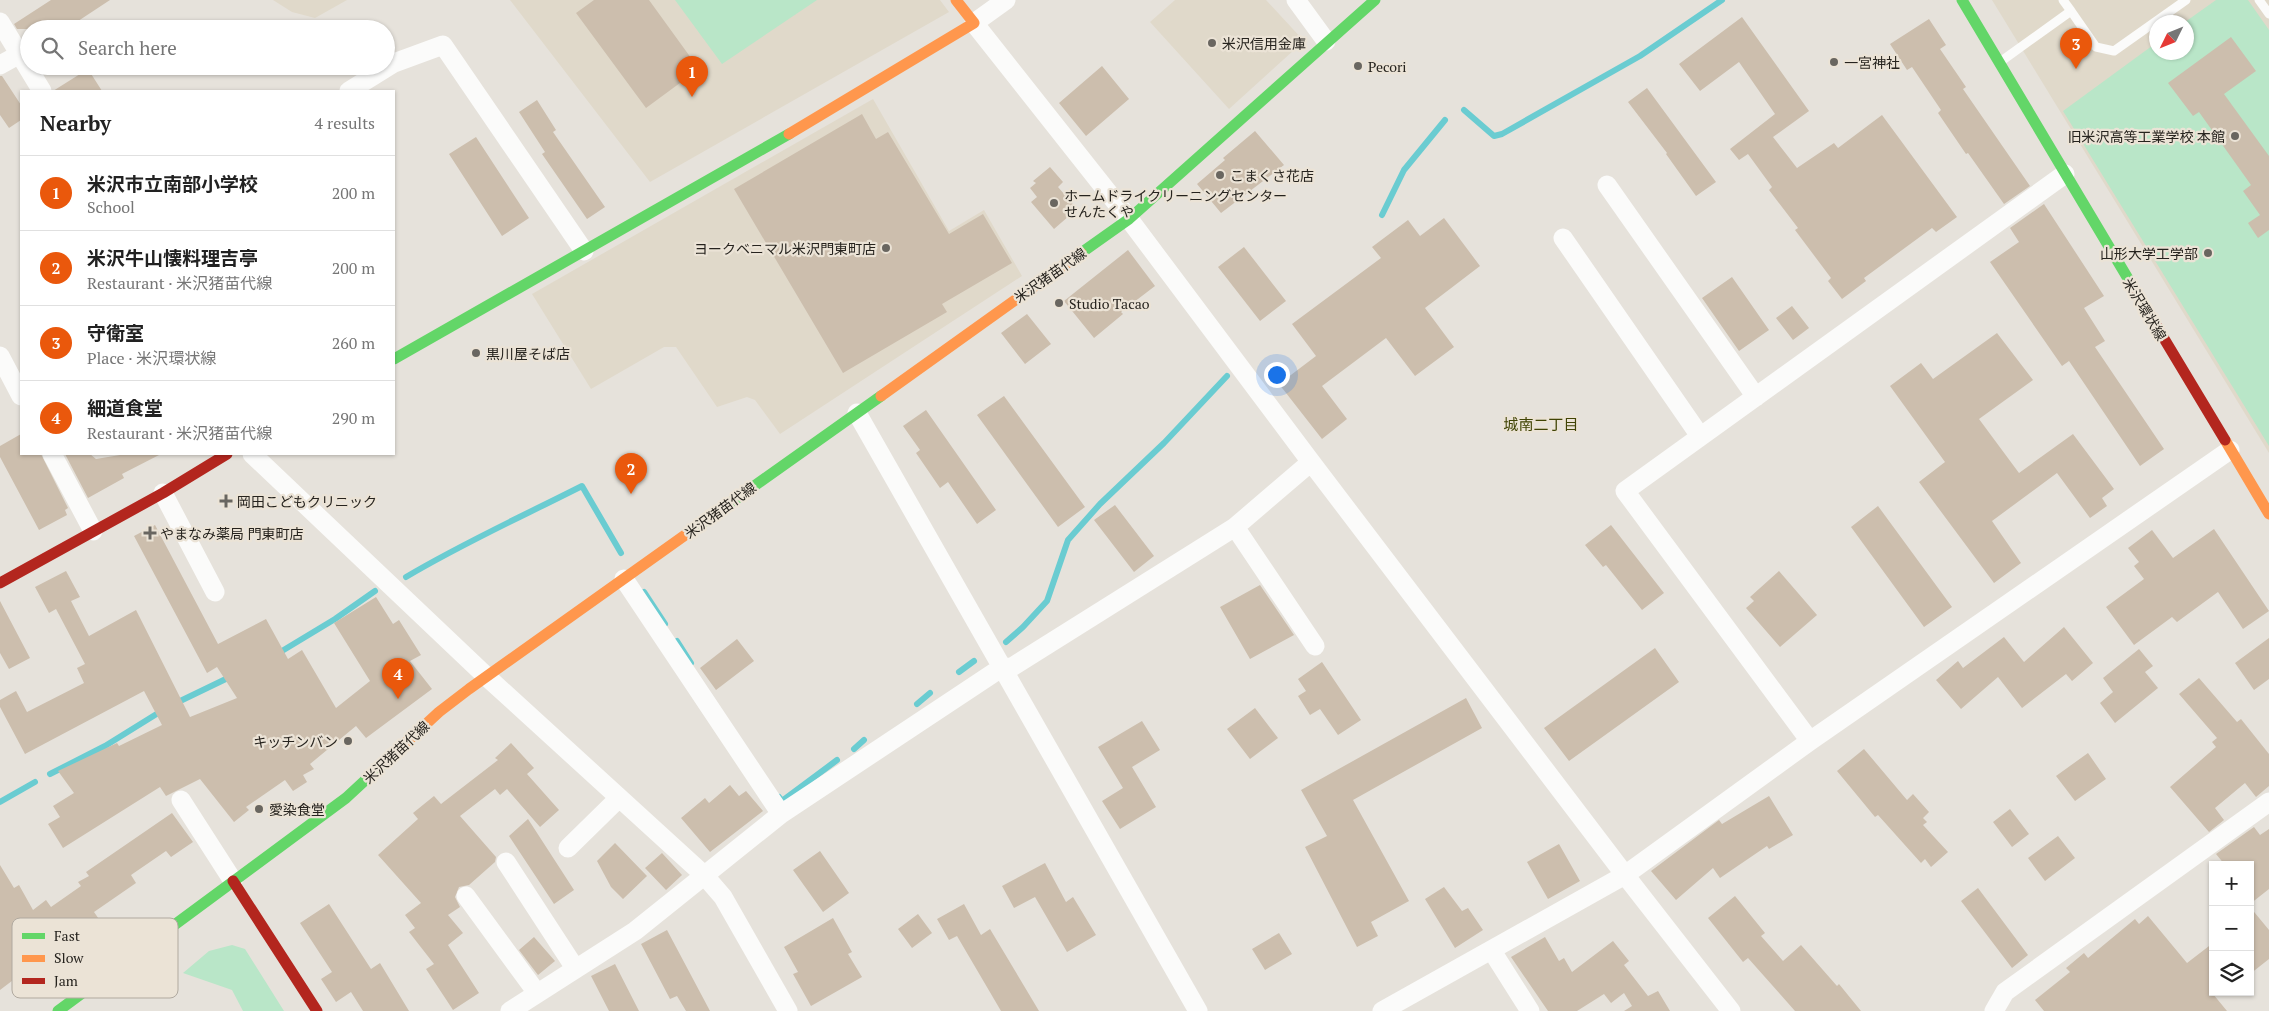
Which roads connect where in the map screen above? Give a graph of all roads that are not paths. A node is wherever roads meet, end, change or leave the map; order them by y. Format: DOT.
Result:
graph roads {
  1 [pos="956,0"];
  2 [pos="1006,0"];
  3 [pos="1296,0"];
  4 [pos="1375,0"];
  5 [pos="1962,0"];
  6 [pos="2063,0"];
  7 [pos="2186,0"];
  8 [pos="2259,0"];
  9 [pos="2071,11"];
  10 [pos="2269,14"];
  11 [pos="0,22"];
  12 [pos="974,23"];
  13 [pos="1326,41"];
  14 [pos="20,54"];
  15 [pos="2000,62"];
  16 [pos="395,63"];
  17 [pos="0,65"];
  18 [pos="32,75"];
  19 [pos="375,75"];
  20 [pos="41,90"];
  21 [pos="351,90"];
  22 [pos="2065,174"];
  23 [pos="1607,185"];
  24 [pos="1129,219"];
  25 [pos="1563,238"];
  26 [pos="584,252"];
  27 [pos="0,356"];
  28 [pos="395,358"];
  29 [pos="20,394"];
  30 [pos="1756,397"];
  31 [pos="857,413"];
  32 [pos="1700,436"];
  33 [pos="2230,450"];
  34 [pos="53,455"];
  35 [pos="225,455"];
  36 [pos="253,455"];
  37 [pos="1311,462"];
  38 [pos="163,493"];
  39 [pos="2269,514"];
  40 [pos="1235,527"];
  41 [pos="93,531"];
  42 [pos="624,579"];
  43 [pos="0,583"];
  44 [pos="215,592"];
  45 [pos="1315,646"];
  46 [pos="1002,668"];
  47 [pos="487,677"];
  48 [pos="1810,741"];
  49 [pos="619,798"];
  50 [pos="181,800"];
  51 [pos="2269,802"];
  52 [pos="781,814"];
  53 [pos="568,848"];
  54 [pos="506,862"];
  55 [pos="704,875"];
  56 [pos="1625,875"];
  57 [pos="233,881"];
  58 [pos="466,896"];
  59 [pos="178,922"];
  60 [pos="1492,951"];
  61 [pos="575,968"];
  62 [pos="537,993"];
  63 [pos="76,998"];
  64 [pos="58,1011"];
  65 [pos="317,1011"];
  66 [pos="510,1011"];
  67 [pos="788,1011"];
  68 [pos="1198,1011"];
  69 [pos="1382,1011"];
  70 [pos="1530,1011"];
  71 [pos="1731,1011"];
  72 [pos="1994,1011"];
  1 -- 12 [label="main road"];
  2 -- 12 [label="street"];
  3 -- 13 [label="street"];
  4 -- 13 [label="main road, 米沢猪苗代線"];
  5 -- 15 [label="main road, 米沢環状線"];
  6 -- 9 [label="lane"];
  7 -- 9 [label="lane"];
  8 -- 10 [label="lane"];
  9 -- 15 [label="lane"];
  11 -- 14 [label="street"];
  12 -- 24 [label="street"];
  12 -- 26 [label="main road"];
  13 -- 24 [label="main road, 米沢猪苗代線"];
  14 -- 17 [label="street"];
  15 -- 22 [label="main road, 米沢環状線"];
  16 -- 26 [label="street"];
  18 -- 20 [label="street"];
  19 -- 21 [label="street"];
  22 -- 30 [label="street"];
  22 -- 33 [label="main road, 米沢環状線"];
  23 -- 30 [label="street"];
  24 -- 31 [label="main road, 米沢猪苗代線"];
  24 -- 37 [label="street"];
  25 -- 32 [label="street"];
  26 -- 28 [label="main road"];
  27 -- 29 [label="street"];
  30 -- 32 [label="street"];
  31 -- 42 [label="main road, 米沢猪苗代線"];
  31 -- 46 [label="street"];
  32 -- 48 [label="street"];
  33 -- 39 [label="main road, 米沢環状線"];
  33 -- 48 [label="street"];
  34 -- 41 [label="street"];
  35 -- 38 [label="main road"];
  36 -- 47 [label="street"];
  37 -- 40 [label="street"];
  37 -- 56 [label="street"];
  38 -- 41 [label="main road"];
  38 -- 44 [label="street"];
  40 -- 45 [label="street"];
  40 -- 46 [label="street"];
  41 -- 43 [label="main road"];
  42 -- 47 [label="main road, 米沢猪苗代線"];
  42 -- 52 [label="street"];
  46 -- 52 [label="street"];
  46 -- 68 [label="street"];
  47 -- 49 [label="street"];
  47 -- 57 [label="main road, 米沢猪苗代線"];
  48 -- 56 [label="street"];
  49 -- 53 [label="street"];
  49 -- 55 [label="street"];
  50 -- 57 [label="street"];
  51 -- 72 [label="street"];
  52 -- 55 [label="street"];
  54 -- 61 [label="street"];
  55 -- 61 [label="street"];
  55 -- 67 [label="street"];
  56 -- 60 [label="street"];
  56 -- 71 [label="street"];
  57 -- 59 [label="main road, 米沢猪苗代線"];
  57 -- 65 [label="main road"];
  58 -- 62 [label="street"];
  60 -- 69 [label="street"];
  60 -- 70 [label="street"];
  61 -- 62 [label="street"];
  62 -- 66 [label="street"];
  63 -- 64 [label="main road, 米沢猪苗代線"];
}
